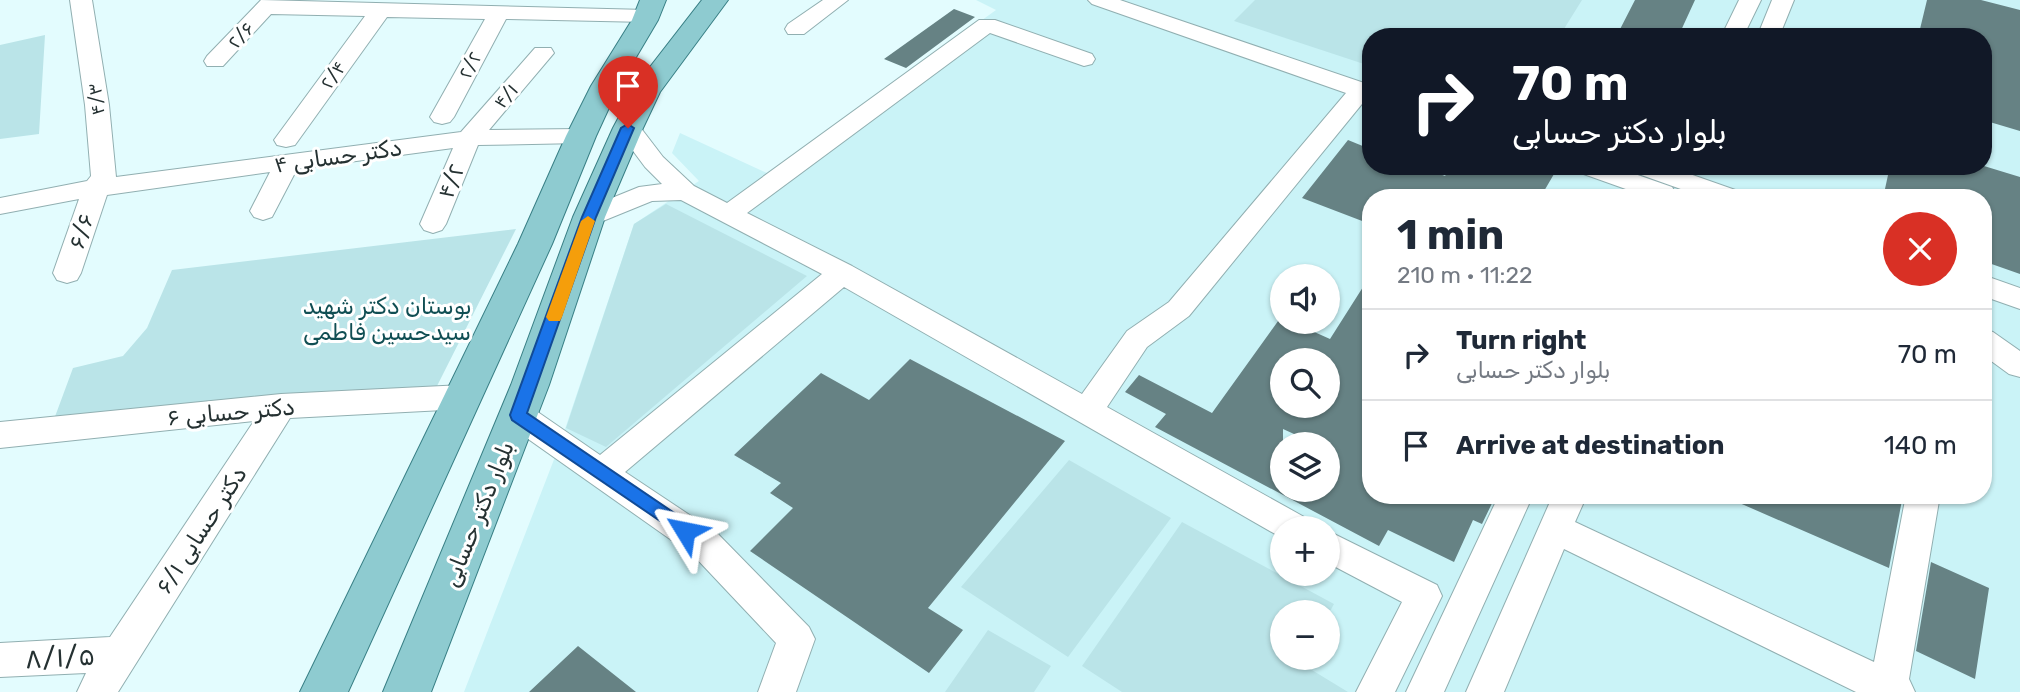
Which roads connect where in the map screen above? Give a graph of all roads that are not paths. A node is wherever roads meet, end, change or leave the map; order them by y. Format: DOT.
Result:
graph roads {
  1 [pos="715,0"];
  2 [pos="837,0"];
  3 [pos="1099,0"];
  4 [pos="1149,0"];
  5 [pos="1751,0"];
  6 [pos="1783,0"];
  7 [pos="83,4"];
  8 [pos="270,4"];
  9 [pos="330,5"];
  10 [pos="462,6"];
  11 [pos="380,11"];
  12 [pos="648,13"];
  13 [pos="498,14"];
  14 [pos="1737,28"];
  15 [pos="1772,28"];
  16 [pos="796,29"];
  17 [pos="691,32"];
  18 [pos="543,53"];
  19 [pos="1084,59"];
  20 [pos="215,61"];
  21 [pos="1362,83"];
  22 [pos="1362,83"];
  23 [pos="1362,91"];
  24 [pos="442,117"];
  25 [pos="632,119"];
  26 [pos="587,123"];
  27 [pos="469,138"];
  28 [pos="286,152"];
  29 [pos="1626,175"];
  30 [pos="1657,182"];
  31 [pos="1700,183"];
  32 [pos="96,188"];
  33 [pos="685,192"];
  34 [pos="0,206"];
  35 [pos="263,211"];
  36 [pos="730,213"];
  37 [pos="589,217"];
  38 [pos="433,224"];
  39 [pos="66,273"];
  40 [pos="842,273"];
  41 [pos="1992,288"];
  42 [pos="2020,299"];
  43 [pos="1992,347"];
  44 [pos="2020,366"];
  45 [pos="463,397"];
  46 [pos="281,406"];
  47 [pos="1088,411"];
  48 [pos="518,415"];
  49 [pos="0,435"];
  50 [pos="601,472"];
  51 [pos="1512,504"];
  52 [pos="1566,504"];
  53 [pos="1922,504"];
  54 [pos="1273,516"];
  55 [pos="1556,528"];
  56 [pos="1340,552"];
  57 [pos="121,654"];
  58 [pos="0,660"];
  59 [pos="1892,690"];
  60 [pos="96,692"];
  61 [pos="324,692"];
  62 [pos="407,692"];
  63 [pos="777,692"];
  64 [pos="1375,692"];
  65 [pos="1425,692"];
  66 [pos="1485,692"];
  1 -- 17 [label="main road, بلوار دکتر حسابی"];
  2 -- 16 [label="street"];
  3 -- 21 [label="street"];
  4 -- 22 [label="street"];
  5 -- 14 [label="street"];
  6 -- 15 [label="street"];
  7 -- 32 [label="street, ۴/۳"];
  8 -- 9 [label="street"];
  8 -- 20 [label="street, ۲/۶"];
  9 -- 11 [label="street"];
  10 -- 11 [label="street"];
  10 -- 13 [label="street"];
  11 -- 28 [label="street, ۲/۴"];
  12 -- 13 [label="street"];
  12 -- 17 [label="main road"];
  12 -- 26 [label="main road"];
  13 -- 24 [label="street, ۲/۲"];
  17 -- 25 [label="main road, بلوار دکتر حسابی"];
  18 -- 27 [label="street, ۴/۱"];
  19 -- 36 [label="street"];
  23 -- 47 [label="street"];
  25 -- 26 [label="main road"];
  25 -- 33 [label="street"];
  25 -- 37 [label="main road, بلوار دکتر حسابی"];
  26 -- 27 [label="street, دکتر حسابی ۴"];
  26 -- 45 [label="main road"];
  27 -- 28 [label="street, دکتر حسابی ۴"];
  27 -- 38 [label="street, ۴/۲"];
  28 -- 32 [label="street, دکتر حسابی ۴"];
  28 -- 35 [label="street, ۲/۴"];
  29 -- 30 [label="street"];
  30 -- 31 [label="street"];
  32 -- 34 [label="street, دکتر حسابی ۴"];
  32 -- 39 [label="street, ۶/۶"];
  33 -- 36 [label="street"];
  33 -- 37 [label="street"];
  36 -- 40 [label="street"];
  37 -- 48 [label="main road, بلوار دکتر حسابی"];
  40 -- 47 [label="street"];
  40 -- 50 [label="street"];
  41 -- 42 [label="street"];
  43 -- 44 [label="street"];
  45 -- 46 [label="street, ۶ دکتر حسابی"];
  45 -- 61 [label="main road"];
  46 -- 49 [label="street, ۶ دکتر حسابی"];
  46 -- 57 [label="street, ۶/۱ دکتر حسابی"];
  47 -- 54 [label="street"];
  48 -- 50 [label="street"];
  48 -- 62 [label="main road, بلوار دکتر حسابی"];
  50 -- 63 [label="street"];
  51 -- 65 [label="street"];
  52 -- 55 [label="street"];
  53 -- 59 [label="street"];
  55 -- 59 [label="street"];
  55 -- 66 [label="street"];
  56 -- 64 [label="street"];
  57 -- 58 [label="street, ۸/۱/۵"];
  57 -- 60 [label="street, ۶/۱ دکتر حسابی"];
}
